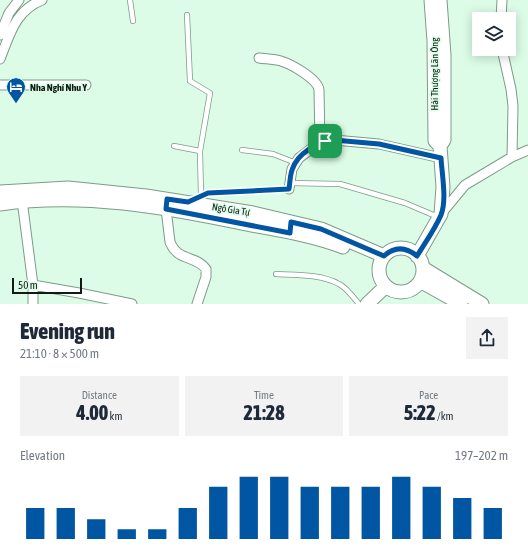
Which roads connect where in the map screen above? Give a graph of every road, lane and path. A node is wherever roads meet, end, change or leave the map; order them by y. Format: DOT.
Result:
graph roads {
  1 [pos="19,0"];
  2 [pos="42,0"];
  3 [pos="130,0"];
  4 [pos="431,0"];
  5 [pos="440,0"];
  6 [pos="502,0"];
  7 [pos="501,12"];
  8 [pos="187,15"];
  9 [pos="133,20"];
  10 [pos="0,35"];
  11 [pos="504,56"];
  12 [pos="0,57"];
  13 [pos="259,58"];
  14 [pos="0,85"];
  15 [pos="86,85"];
  16 [pos="320,143"];
  17 [pos="174,146"];
  18 [pos="242,150"];
  19 [pos="528,150"];
  20 [pos="200,151"];
  21 [pos="441,152"];
  22 [pos="512,157"];
  23 [pos="296,163"];
  24 [pos="289,186"];
  25 [pos="0,192"];
  26 [pos="22,196"];
  27 [pos="201,196"];
  28 [pos="0,204"];
  29 [pos="166,204"];
  30 [pos="187,208"];
  31 [pos="440,216"];
  32 [pos="417,256"];
  33 [pos="382,259"];
  34 [pos="423,268"];
  35 [pos="276,274"];
  36 [pos="420,281"];
  37 [pos="33,285"];
  38 [pos="386,286"];
  39 [pos="462,301"];
  40 [pos="113,302"];
  41 [pos="33,304"];
  42 [pos="132,304"];
  43 [pos="197,304"];
  44 [pos="359,304"];
  45 [pos="367,304"];
  46 [pos="482,304"];
  1 -- 10 [label="street"];
  2 -- 12 [label="street"];
  3 -- 9 [label="lane"];
  4 -- 21 [label="main road, Hải Thượng Lãn Ông"];
  5 -- 21 [label="main road, Hải Thượng Lãn Ông"];
  6 -- 7 [label="street"];
  8 -- 20 [label="lane"];
  11 -- 22 [label="street"];
  13 -- 16 [label="street"];
  14 -- 15 [label="street"];
  16 -- 21 [label="street"];
  16 -- 23 [label="street"];
  17 -- 20 [label="lane"];
  18 -- 23 [label="lane"];
  19 -- 22 [label="street"];
  20 -- 27 [label="lane"];
  21 -- 31 [label="main road, Hải Thượng Lãn Ông"];
  22 -- 31 [label="street"];
  23 -- 24 [label="street"];
  24 -- 27 [label="lane"];
  24 -- 31 [label="lane"];
  25 -- 26 [label="main road, Ngô Gia Tự"];
  26 -- 28 [label="main road, Ngô Gia Tự"];
  26 -- 29 [label="main road, Ngô Gia Tự"];
  26 -- 37 [label="street"];
  27 -- 30 [label="lane"];
  29 -- 30 [label="main road, Ngô Gia Tự"];
  29 -- 43 [label="street"];
  30 -- 33 [label="main road, Ngô Gia Tự"];
  31 -- 32 [label="main road, Hải Thượng Lãn Ông"];
  32 -- 33 [label="main road"];
  32 -- 34 [label="main road"];
  33 -- 38 [label="main road"];
  34 -- 36 [label="main road"];
  34 -- 39 [label="main road"];
  35 -- 44 [label="lane"];
  36 -- 38 [label="main road"];
  36 -- 39 [label="main road"];
  37 -- 40 [label="street"];
  37 -- 41 [label="street"];
  38 -- 45 [label="main road"];
  39 -- 46 [label="main road"];
  40 -- 42 [label="street"];
}
